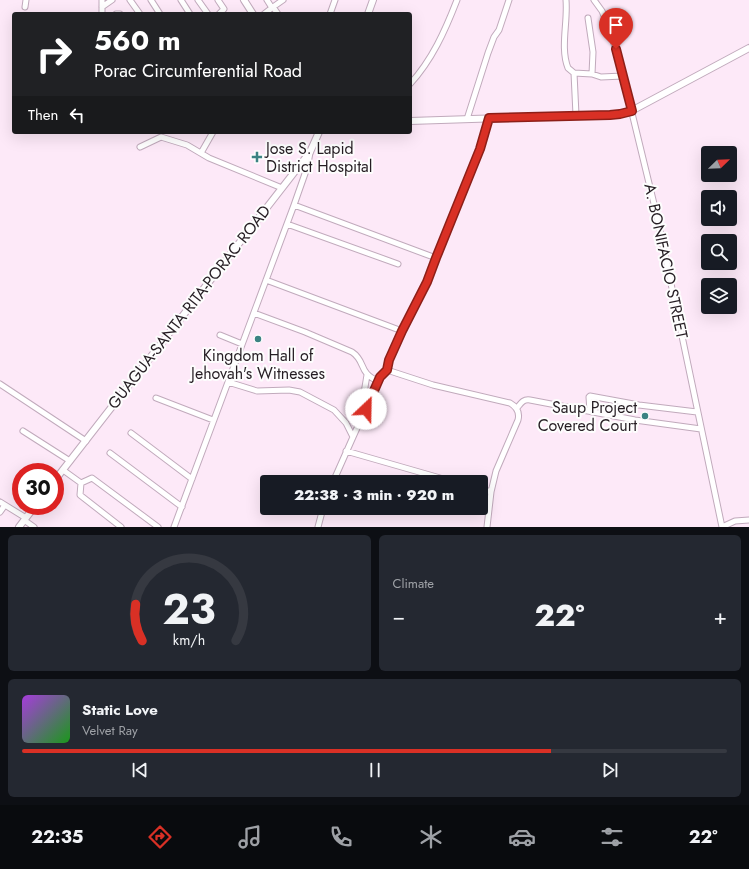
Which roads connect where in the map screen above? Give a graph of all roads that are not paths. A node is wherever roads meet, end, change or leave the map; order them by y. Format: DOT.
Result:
graph roads {
  1 [pos="26,0"];
  2 [pos="102,0"];
  3 [pos="112,0"];
  4 [pos="130,0"];
  5 [pos="151,0"];
  6 [pos="181,0"];
  7 [pos="198,0"];
  8 [pos="218,0"];
  9 [pos="244,0"];
  10 [pos="267,0"];
  11 [pos="283,0"];
  12 [pos="335,0"];
  13 [pos="373,0"];
  14 [pos="457,0"];
  15 [pos="509,0"];
  16 [pos="566,0"];
  17 [pos="594,0"];
  18 [pos="25,7"];
  19 [pos="102,7"];
  20 [pos="272,7"];
  21 [pos="102,12"];
  22 [pos="139,12"];
  23 [pos="159,12"];
  24 [pos="189,12"];
  25 [pos="207,12"];
  26 [pos="221,12"];
  27 [pos="252,12"];
  28 [pos="266,12"];
  29 [pos="276,12"];
  30 [pos="331,12"];
  31 [pos="369,12"];
  32 [pos="588,18"];
  33 [pos="749,48"];
  34 [pos="574,72"];
  35 [pos="592,74"];
  36 [pos="623,76"];
  37 [pos="412,82"];
  38 [pos="632,111"];
  39 [pos="576,115"];
  40 [pos="489,118"];
  41 [pos="467,119"];
  42 [pos="412,121"];
  43 [pos="213,134"];
  44 [pos="318,134"];
  45 [pos="140,147"];
  46 [pos="310,152"];
  47 [pos="201,153"];
  48 [pos="282,188"];
  49 [pos="294,205"];
  50 [pos="287,224"];
  51 [pos="436,258"];
  52 [pos="398,264"];
  53 [pos="266,280"];
  54 [pos="254,313"];
  55 [pos="402,331"];
  56 [pos="220,335"];
  57 [pos="242,344"];
  58 [pos="387,370"];
  59 [pos="367,375"];
  60 [pos="378,381"];
  61 [pos="228,382"];
  62 [pos="0,384"];
  63 [pos="156,398"];
  64 [pos="367,407"];
  65 [pos="517,408"];
  66 [pos="590,411"];
  67 [pos="697,412"];
  68 [pos="213,420"];
  69 [pos="701,428"];
  70 [pos="24,431"];
  71 [pos="131,433"];
  72 [pos="353,436"];
  73 [pos="86,441"];
  74 [pos="346,451"];
  75 [pos="110,453"];
  76 [pos="70,461"];
  77 [pos="64,469"];
  78 [pos="64,471"];
  79 [pos="336,475"];
  80 [pos="430,475"];
  81 [pos="192,479"];
  82 [pos="81,484"];
  83 [pos="488,491"];
  84 [pos="491,492"];
  85 [pos="0,502"];
  86 [pos="5,505"];
  87 [pos="182,507"];
  88 [pos="0,512"];
  89 [pos="28,515"];
  90 [pos="321,515"];
  91 [pos="25,519"];
  92 [pos="749,520"];
  93 [pos="176,526"];
  94 [pos="19,527"];
  95 [pos="34,527"];
  96 [pos="121,527"];
  97 [pos="158,527"];
  98 [pos="318,527"];
  99 [pos="487,527"];
  100 [pos="722,527"];
  1 -- 18 [label="street"];
  2 -- 19 [label="street"];
  3 -- 19 [label="street"];
  4 -- 22 [label="street"];
  5 -- 23 [label="street"];
  6 -- 24 [label="street"];
  7 -- 25 [label="street"];
  8 -- 26 [label="street"];
  9 -- 27 [label="main road"];
  10 -- 20 [label="street"];
  11 -- 20 [label="street"];
  12 -- 30 [label="street"];
  13 -- 31 [label="main road"];
  14 -- 37 [label="street"];
  15 -- 41 [label="street"];
  16 -- 34 [label="street"];
  17 -- 36 [label="street, A. BONIFACIO STREET"];
  19 -- 21 [label="street"];
  20 -- 28 [label="street"];
  20 -- 29 [label="street"];
  32 -- 35 [label="street"];
  33 -- 38 [label="main road"];
  34 -- 35 [label="street"];
  34 -- 39 [label="street"];
  35 -- 36 [label="street"];
  36 -- 38 [label="street, A. BONIFACIO STREET"];
  38 -- 39 [label="main road"];
  38 -- 67 [label="street, A. BONIFACIO STREET"];
  39 -- 40 [label="main road"];
  40 -- 41 [label="main road"];
  40 -- 51 [label="street"];
  41 -- 42 [label="main road"];
  43 -- 47 [label="street"];
  44 -- 46 [label="main road, GUAGUA-SANTA RITA-PORAC ROAD"];
  45 -- 47 [label="street"];
  46 -- 48 [label="main road, GUAGUA-SANTA RITA-PORAC ROAD"];
  46 -- 49 [label="street"];
  47 -- 48 [label="street"];
  48 -- 73 [label="main road, GUAGUA-SANTA RITA-PORAC ROAD"];
  49 -- 50 [label="street"];
  49 -- 51 [label="street"];
  50 -- 52 [label="street"];
  50 -- 53 [label="street"];
  51 -- 55 [label="street"];
  53 -- 54 [label="street"];
  53 -- 55 [label="street"];
  54 -- 57 [label="street"];
  54 -- 59 [label="street"];
  55 -- 58 [label="street"];
  56 -- 57 [label="street"];
  57 -- 61 [label="street"];
  58 -- 60 [label="street"];
  58 -- 65 [label="street"];
  59 -- 60 [label="street"];
  59 -- 64 [label="street"];
  60 -- 64 [label="street"];
  61 -- 68 [label="street"];
  61 -- 72 [label="street"];
  62 -- 73 [label="street"];
  63 -- 68 [label="street"];
  64 -- 72 [label="street"];
  65 -- 66 [label="street"];
  65 -- 84 [label="street"];
  66 -- 67 [label="street"];
  66 -- 69 [label="street"];
  67 -- 69 [label="street, A. BONIFACIO STREET"];
  68 -- 81 [label="street"];
  69 -- 100 [label="street, A. BONIFACIO STREET"];
  70 -- 76 [label="street"];
  71 -- 81 [label="street"];
  72 -- 74 [label="street"];
  73 -- 76 [label="main road, GUAGUA-SANTA RITA-PORAC ROAD"];
  74 -- 79 [label="street"];
  74 -- 80 [label="street"];
  75 -- 87 [label="street"];
  76 -- 77 [label="main road, GUAGUA-SANTA RITA-PORAC ROAD"];
  78 -- 82 [label="street"];
  81 -- 87 [label="street"];
  82 -- 96 [label="street"];
  82 -- 97 [label="street"];
  83 -- 84 [label="street"];
  84 -- 99 [label="street"];
  85 -- 86 [label="street"];
  86 -- 88 [label="street"];
  86 -- 91 [label="street"];
  87 -- 93 [label="street"];
  89 -- 91 [label="main road"];
  90 -- 98 [label="street"];
  91 -- 94 [label="main road"];
  91 -- 95 [label="street"];
  92 -- 100 [label="street"];
}
